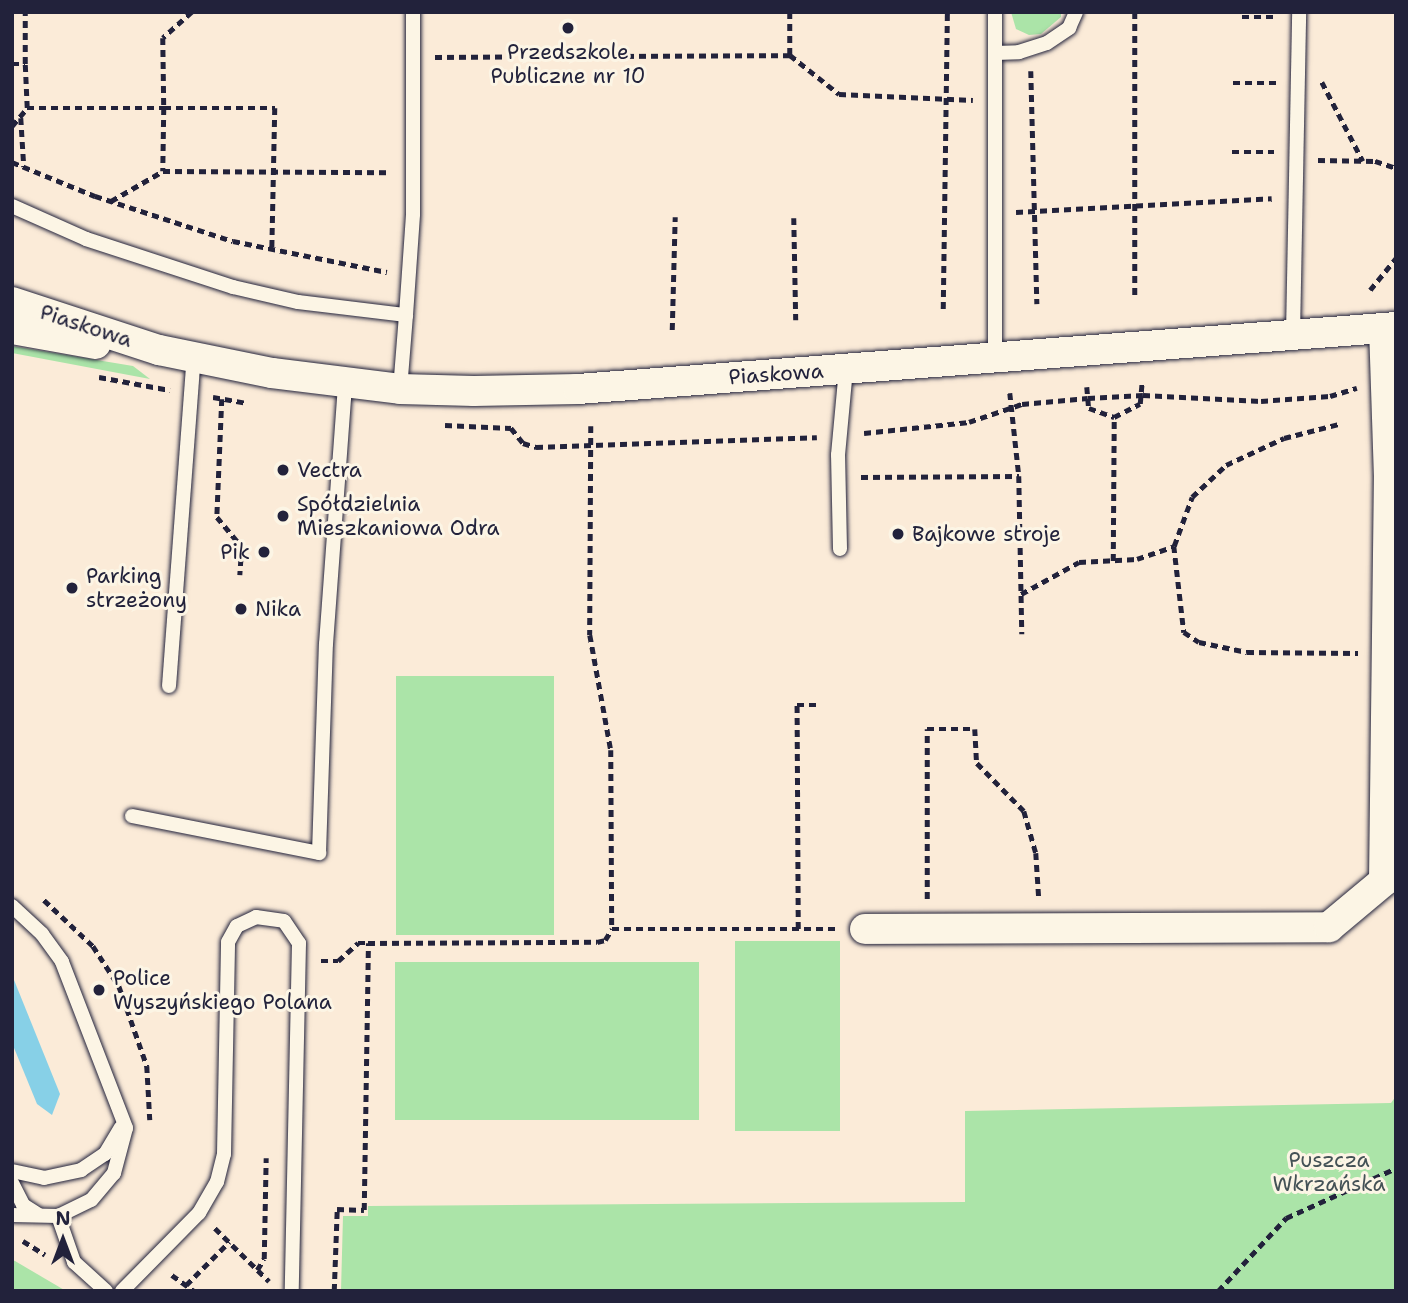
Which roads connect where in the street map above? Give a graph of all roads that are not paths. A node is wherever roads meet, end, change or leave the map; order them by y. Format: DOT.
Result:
graph roads {
  1 [pos="413,12"];
  2 [pos="995,12"];
  3 [pos="1076,12"];
  4 [pos="1299,14"];
  5 [pos="995,53"];
  6 [pos="12,206"];
  7 [pos="12,302"];
  8 [pos="406,315"];
  9 [pos="1390,328"];
  10 [pos="12,330"];
  11 [pos="1293,334"];
  12 [pos="159,350"];
  13 [pos="995,356"];
  14 [pos="194,357"];
  15 [pos="846,368"];
  16 [pos="345,383"];
  17 [pos="400,388"];
  18 [pos="841,549"];
  19 [pos="169,686"];
  20 [pos="132,816"];
  21 [pos="12,906"];
  22 [pos="865,929"];
  23 [pos="122,1111"];
  24 [pos="12,1171"];
  25 [pos="12,1183"];
  26 [pos="12,1215"];
  27 [pos="56,1216"];
  28 [pos="106,1291"];
  29 [pos="122,1291"];
  30 [pos="292,1291"];
  1 -- 8 [label="lane"];
  2 -- 5 [label="lane"];
  3 -- 5 [label="lane"];
  4 -- 11 [label="lane"];
  5 -- 13 [label="lane"];
  6 -- 8 [label="lane"];
  7 -- 12 [label="street, Piaskowa"];
  8 -- 17 [label="lane"];
  9 -- 11 [label="street, Piaskowa"];
  9 -- 22 [label="street"];
  10 -- 12 [label="street, Piaskowa"];
  11 -- 13 [label="street, Piaskowa"];
  12 -- 14 [label="street, Piaskowa"];
  13 -- 15 [label="street, Piaskowa"];
  14 -- 16 [label="street, Piaskowa"];
  14 -- 19 [label="lane"];
  15 -- 17 [label="street, Piaskowa"];
  15 -- 18 [label="lane"];
  16 -- 17 [label="street, Piaskowa"];
  16 -- 20 [label="lane"];
  21 -- 23 [label="lane"];
  23 -- 24 [label="lane"];
  23 -- 27 [label="lane"];
  25 -- 27 [label="lane"];
  26 -- 27 [label="lane"];
  27 -- 28 [label="lane"];
  29 -- 30 [label="lane"];
}
